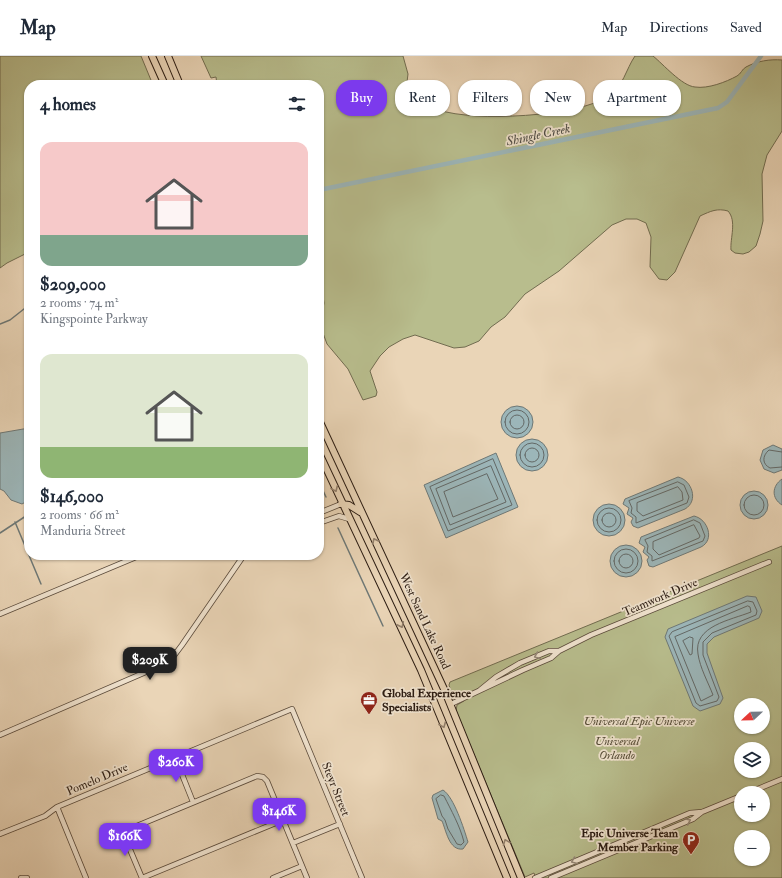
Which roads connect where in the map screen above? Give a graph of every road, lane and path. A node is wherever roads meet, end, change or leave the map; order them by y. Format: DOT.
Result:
graph roads {
  1 [pos="152,56"];
  2 [pos="168,56"];
  3 [pos="163,80"];
  4 [pos="178,80"];
  5 [pos="324,431"];
  6 [pos="324,464"];
  7 [pos="342,504"];
  8 [pos="324,511"];
  9 [pos="361,513"];
  10 [pos="349,519"];
  11 [pos="324,521"];
  12 [pos="129,560"];
  13 [pos="241,560"];
  14 [pos="769,562"];
  15 [pos="0,614"];
  16 [pos="559,651"];
  17 [pos="480,690"];
  18 [pos="451,704"];
  19 [pos="292,708"];
  20 [pos="0,734"];
  21 [pos="175,757"];
  22 [pos="782,779"];
  23 [pos="765,786"];
  24 [pos="734,799"];
  25 [pos="193,802"];
  26 [pos="57,807"];
  27 [pos="702,812"];
  28 [pos="283,820"];
  29 [pos="340,824"];
  30 [pos="0,834"];
  31 [pos="292,843"];
  32 [pos="302,866"];
  33 [pos="86,878"];
  34 [pos="142,878"];
  35 [pos="274,878"];
  36 [pos="307,878"];
  37 [pos="362,878"];
  38 [pos="507,878"];
  39 [pos="521,878"];
  40 [pos="535,878"];
  41 [pos="551,878"];
  1 -- 3 [label="main road"];
  2 -- 4 [label="main road"];
  5 -- 9 [label="main road, West Sand Lake Road"];
  6 -- 7 [label="main road, West Sand Lake Road, one-way"];
  7 -- 8 [label="street"];
  7 -- 9 [label="main road"];
  7 -- 10 [label="main road, West Sand Lake Road"];
  18 -- 9 [label="main road, West Sand Lake Road, one-way"];
  10 -- 11 [label="street"];
  10 -- 38 [label="main road, West Sand Lake Road, one-way"];
  12 -- 15 [label="street"];
  13 -- 20 [label="street"];
  14 -- 16 [label="street, Teamwork Drive"];
  16 -- 17 [label="street, Teamwork Drive"];
  16 -- 17 [label="street, Teamwork Drive, one-way"];
  17 -- 18 [label="street, Teamwork Drive"];
  39 -- 18 [label="main road, West Sand Lake Road, one-way"];
  19 -- 21 [label="street, Pomelo Drive"];
  19 -- 29 [label="street, Steyr Street"];
  21 -- 25 [label="street"];
  21 -- 26 [label="street, Pomelo Drive"];
  22 -- 23 [label="street"];
  24 -- 27 [label="street"];
  25 -- 28 [label="street"];
  25 -- 34 [label="street"];
  26 -- 30 [label="street, Pomelo Drive"];
  26 -- 33 [label="street"];
  27 -- 40 [label="street, one-way"];
  41 -- 27 [label="street, one-way"];
  28 -- 31 [label="street"];
  28 -- 34 [label="street"];
  29 -- 31 [label="street"];
  29 -- 37 [label="street, Steyr Street"];
  31 -- 32 [label="street"];
  32 -- 35 [label="street"];
  32 -- 36 [label="street"];
}
